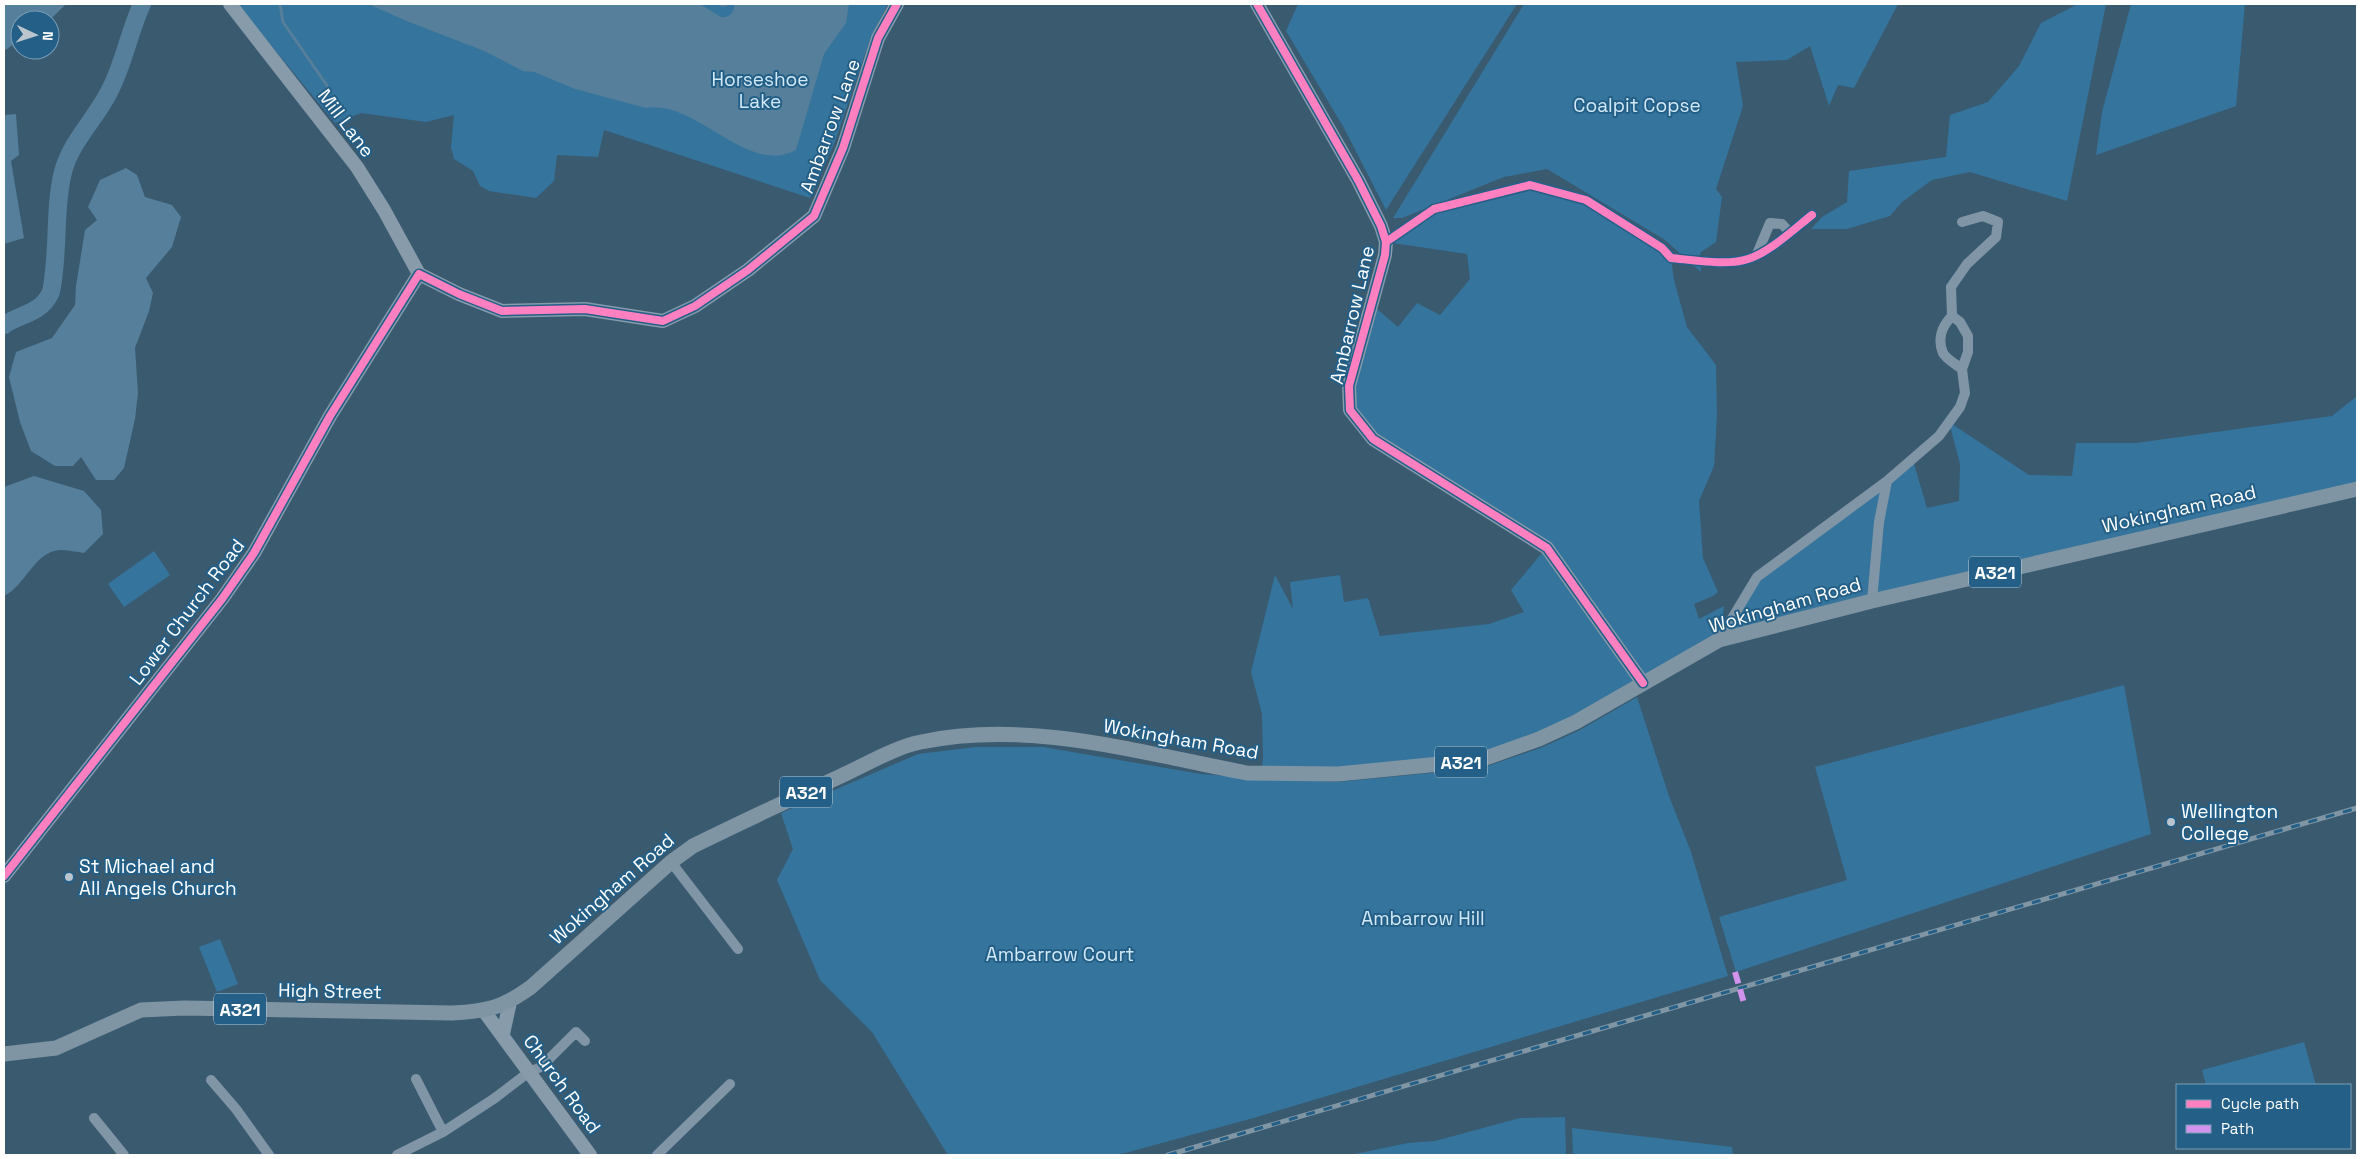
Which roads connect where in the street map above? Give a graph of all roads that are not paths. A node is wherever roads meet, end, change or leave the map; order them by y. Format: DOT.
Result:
graph roads {
  1 [pos="230,4"];
  2 [pos="897,4"];
  3 [pos="1257,4"];
  4 [pos="1812,215"];
  5 [pos="1962,222"];
  6 [pos="1790,233"];
  7 [pos="1386,242"];
  8 [pos="1757,254"];
  9 [pos="419,274"];
  10 [pos="1952,316"];
  11 [pos="1962,369"];
  12 [pos="1887,480"];
  13 [pos="2357,489"];
  14 [pos="1872,601"];
  15 [pos="1719,640"];
  16 [pos="1643,683"];
  17 [pos="671,862"];
  18 [pos="4,876"];
  19 [pos="738,949"];
  20 [pos="510,1002"];
  21 [pos="484,1011"];
  22 [pos="503,1034"];
  23 [pos="586,1041"];
  24 [pos="4,1054"];
  25 [pos="529,1072"];
  26 [pos="416,1079"];
  27 [pos="211,1080"];
  28 [pos="730,1084"];
  29 [pos="94,1118"];
  30 [pos="443,1132"];
  31 [pos="124,1155"];
  32 [pos="269,1155"];
  33 [pos="399,1155"];
  34 [pos="590,1155"];
  35 [pos="657,1155"];
  1 -- 9 [label="street, Mill Lane"];
  2 -- 9 [label="street, Ambarrow Lane"];
  3 -- 7 [label="street, Ambarrow Lane"];
  4 -- 6 [label="street"];
  5 -- 10 [label="street"];
  6 -- 8 [label="street"];
  6 -- 8 [label="street"];
  7 -- 8 [label="street"];
  7 -- 16 [label="street, Ambarrow Lane"];
  9 -- 18 [label="street, Lower Church Road"];
  10 -- 11 [label="street"];
  10 -- 11 [label="street"];
  11 -- 12 [label="street"];
  12 -- 14 [label="street"];
  12 -- 15 [label="street"];
  13 -- 14 [label="main road, Wokingham Road / A321"];
  14 -- 15 [label="main road, Wokingham Road / A321"];
  15 -- 16 [label="main road, Wokingham Road / A321"];
  16 -- 17 [label="main road, Wokingham Road / A321"];
  17 -- 19 [label="street"];
  17 -- 20 [label="main road, Wokingham Road / A321"];
  20 -- 21 [label="main road, Wokingham Road / A321"];
  20 -- 22 [label="street, Church Road"];
  21 -- 22 [label="street, Church Road"];
  21 -- 24 [label="main road, High Street / A321"];
  22 -- 25 [label="street, Church Road"];
  23 -- 25 [label="street"];
  25 -- 30 [label="street"];
  25 -- 34 [label="street, Church Road"];
  26 -- 30 [label="street"];
  27 -- 32 [label="street"];
  28 -- 35 [label="street"];
  29 -- 31 [label="street"];
  30 -- 33 [label="street"];
}
